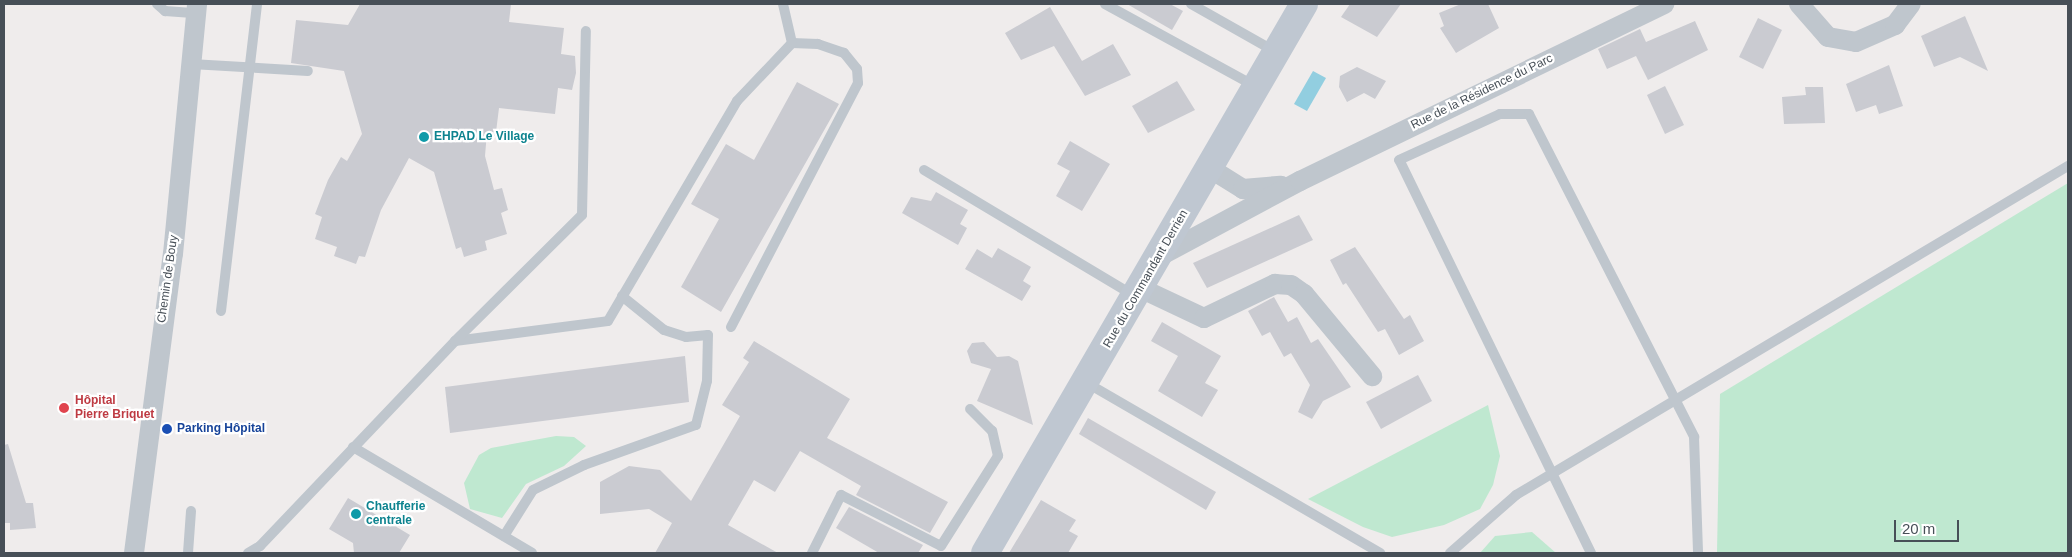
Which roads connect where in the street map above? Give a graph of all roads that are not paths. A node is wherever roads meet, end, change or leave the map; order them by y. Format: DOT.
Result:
graph roads {
  1 [pos="157,4"];
  2 [pos="257,4"];
  3 [pos="783,4"];
  4 [pos="1104,4"];
  5 [pos="1191,4"];
  6 [pos="1304,4"];
  7 [pos="1664,4"];
  8 [pos="1799,4"];
  9 [pos="1911,4"];
  10 [pos="196,8"];
  11 [pos="586,31"];
  12 [pos="792,43"];
  13 [pos="1276,52"];
  14 [pos="191,64"];
  15 [pos="250,68"];
  16 [pos="308,71"];
  17 [pos="1257,87"];
  18 [pos="2068,166"];
  19 [pos="1211,168"];
  20 [pos="924,170"];
  21 [pos="1300,181"];
  22 [pos="1153,262"];
  23 [pos="1136,291"];
  24 [pos="622,296"];
  25 [pos="221,311"];
  26 [pos="731,327"];
  27 [pos="455,341"];
  28 [pos="1372,376"];
  29 [pos="1087,383"];
  30 [pos="1676,401"];
  31 [pos="970,409"];
  32 [pos="353,447"];
  33 [pos="1554,473"];
  34 [pos="191,510"];
  35 [pos="504,536"];
  36 [pos="134,553"];
  37 [pos="188,553"];
  38 [pos="248,553"];
  39 [pos="532,553"];
  40 [pos="812,553"];
  41 [pos="985,553"];
  42 [pos="1380,553"];
  43 [pos="1450,553"];
  44 [pos="1591,553"];
  45 [pos="1698,553"];
  1 -- 10 [label="lane"];
  2 -- 15 [label="lane"];
  3 -- 12 [label="lane"];
  4 -- 17 [label="lane"];
  5 -- 13 [label="lane"];
  6 -- 13 [label="main road, Rue du Commandant Derrien"];
  7 -- 21 [label="street, Rue de la Résidence du Parc"];
  8 -- 9 [label="street"];
  10 -- 14 [label="street, Chemin de Bouy"];
  11 -- 27 [label="lane"];
  12 -- 24 [label="lane"];
  12 -- 26 [label="lane"];
  13 -- 17 [label="main road, Rue du Commandant Derrien"];
  14 -- 15 [label="lane"];
  14 -- 36 [label="street, Chemin de Bouy"];
  15 -- 16 [label="lane"];
  15 -- 25 [label="lane"];
  17 -- 19 [label="main road, Rue du Commandant Derrien"];
  18 -- 30 [label="lane"];
  19 -- 21 [label="street, Rue de la Résidence du Parc"];
  19 -- 22 [label="main road, Rue du Commandant Derrien"];
  20 -- 23 [label="lane"];
  21 -- 22 [label="street, Rue de la Résidence du Parc"];
  22 -- 23 [label="main road, Rue du Commandant Derrien"];
  23 -- 28 [label="street"];
  23 -- 29 [label="main road, Rue du Commandant Derrien"];
  24 -- 27 [label="lane"];
  24 -- 35 [label="lane"];
  27 -- 32 [label="lane"];
  29 -- 41 [label="main road, Rue du Commandant Derrien"];
  29 -- 42 [label="lane"];
  30 -- 33 [label="lane"];
  30 -- 33 [label="lane"];
  30 -- 45 [label="lane"];
  31 -- 40 [label="lane"];
  32 -- 35 [label="lane"];
  32 -- 38 [label="lane"];
  33 -- 43 [label="lane"];
  33 -- 44 [label="lane"];
  34 -- 37 [label="lane"];
  35 -- 39 [label="lane"];
}
